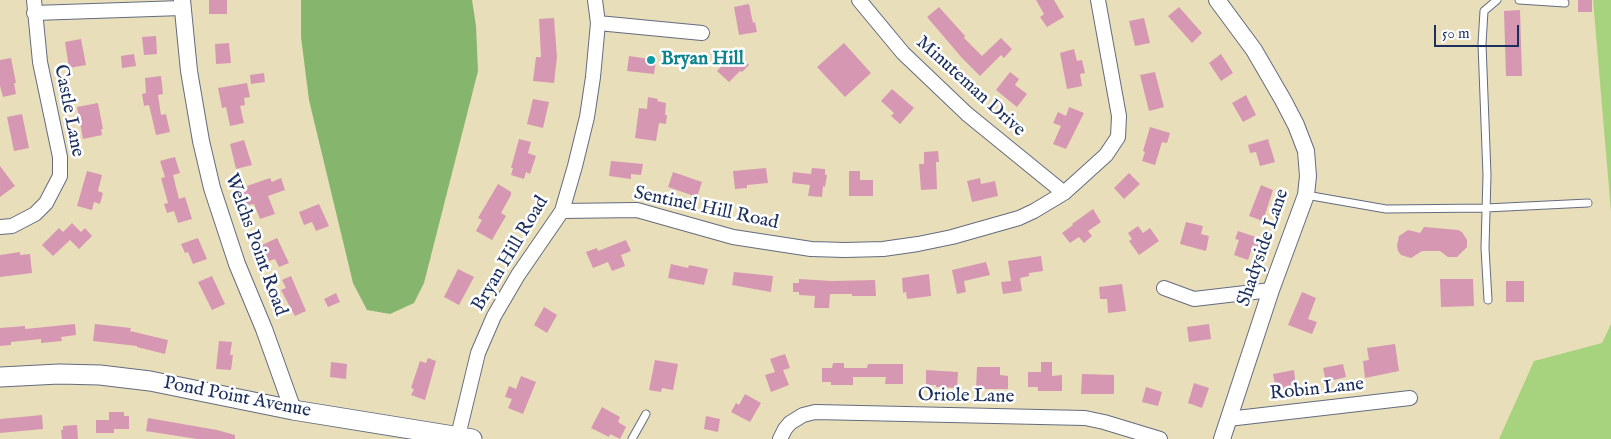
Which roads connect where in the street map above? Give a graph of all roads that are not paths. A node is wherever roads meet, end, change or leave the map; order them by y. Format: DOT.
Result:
graph roads {
  1 [pos="595,0"];
  2 [pos="859,0"];
  3 [pos="1098,0"];
  4 [pos="1216,0"];
  5 [pos="1497,0"];
  6 [pos="1519,0"];
  7 [pos="182,4"];
  8 [pos="1565,4"];
  9 [pos="34,7"];
  10 [pos="598,23"];
  11 [pos="702,33"];
  12 [pos="1064,193"];
  13 [pos="1306,195"];
  14 [pos="1588,203"];
  15 [pos="1486,208"];
  16 [pos="562,211"];
  17 [pos="0,227"];
  18 [pos="1164,288"];
  19 [pos="1271,290"];
  20 [pos="1488,300"];
  21 [pos="0,377"];
  22 [pos="1410,398"];
  23 [pos="293,410"];
  24 [pos="646,414"];
  25 [pos="1228,419"];
  26 [pos="465,438"];
  27 [pos="632,439"];
  28 [pos="780,439"];
  29 [pos="1160,439"];
  30 [pos="1222,439"];
  1 -- 10 [label="street, Bryan Hill Road"];
  2 -- 12 [label="street, Minuteman Drive"];
  3 -- 12 [label="street, Sentinel Hill Road"];
  4 -- 13 [label="street, Shadyside Lane"];
  5 -- 15 [label="lane"];
  6 -- 8 [label="lane"];
  7 -- 9 [label="street"];
  7 -- 23 [label="street, Welchs Point Road"];
  9 -- 17 [label="street, Castle Lane"];
  10 -- 11 [label="street"];
  10 -- 16 [label="street, Bryan Hill Road"];
  12 -- 16 [label="street, Sentinel Hill Road"];
  13 -- 15 [label="lane"];
  13 -- 19 [label="street, Shadyside Lane"];
  14 -- 15 [label="lane"];
  15 -- 20 [label="lane"];
  16 -- 26 [label="street, Bryan Hill Road"];
  18 -- 19 [label="street"];
  19 -- 25 [label="street, Shadyside Lane"];
  21 -- 23 [label="main road, Pond Point Avenue"];
  22 -- 25 [label="street, Robin Lane"];
  23 -- 26 [label="main road, Pond Point Avenue"];
  24 -- 27 [label="lane"];
  25 -- 30 [label="street, Shadyside Lane"];
  28 -- 29 [label="street, Oriole Lane"];
}
